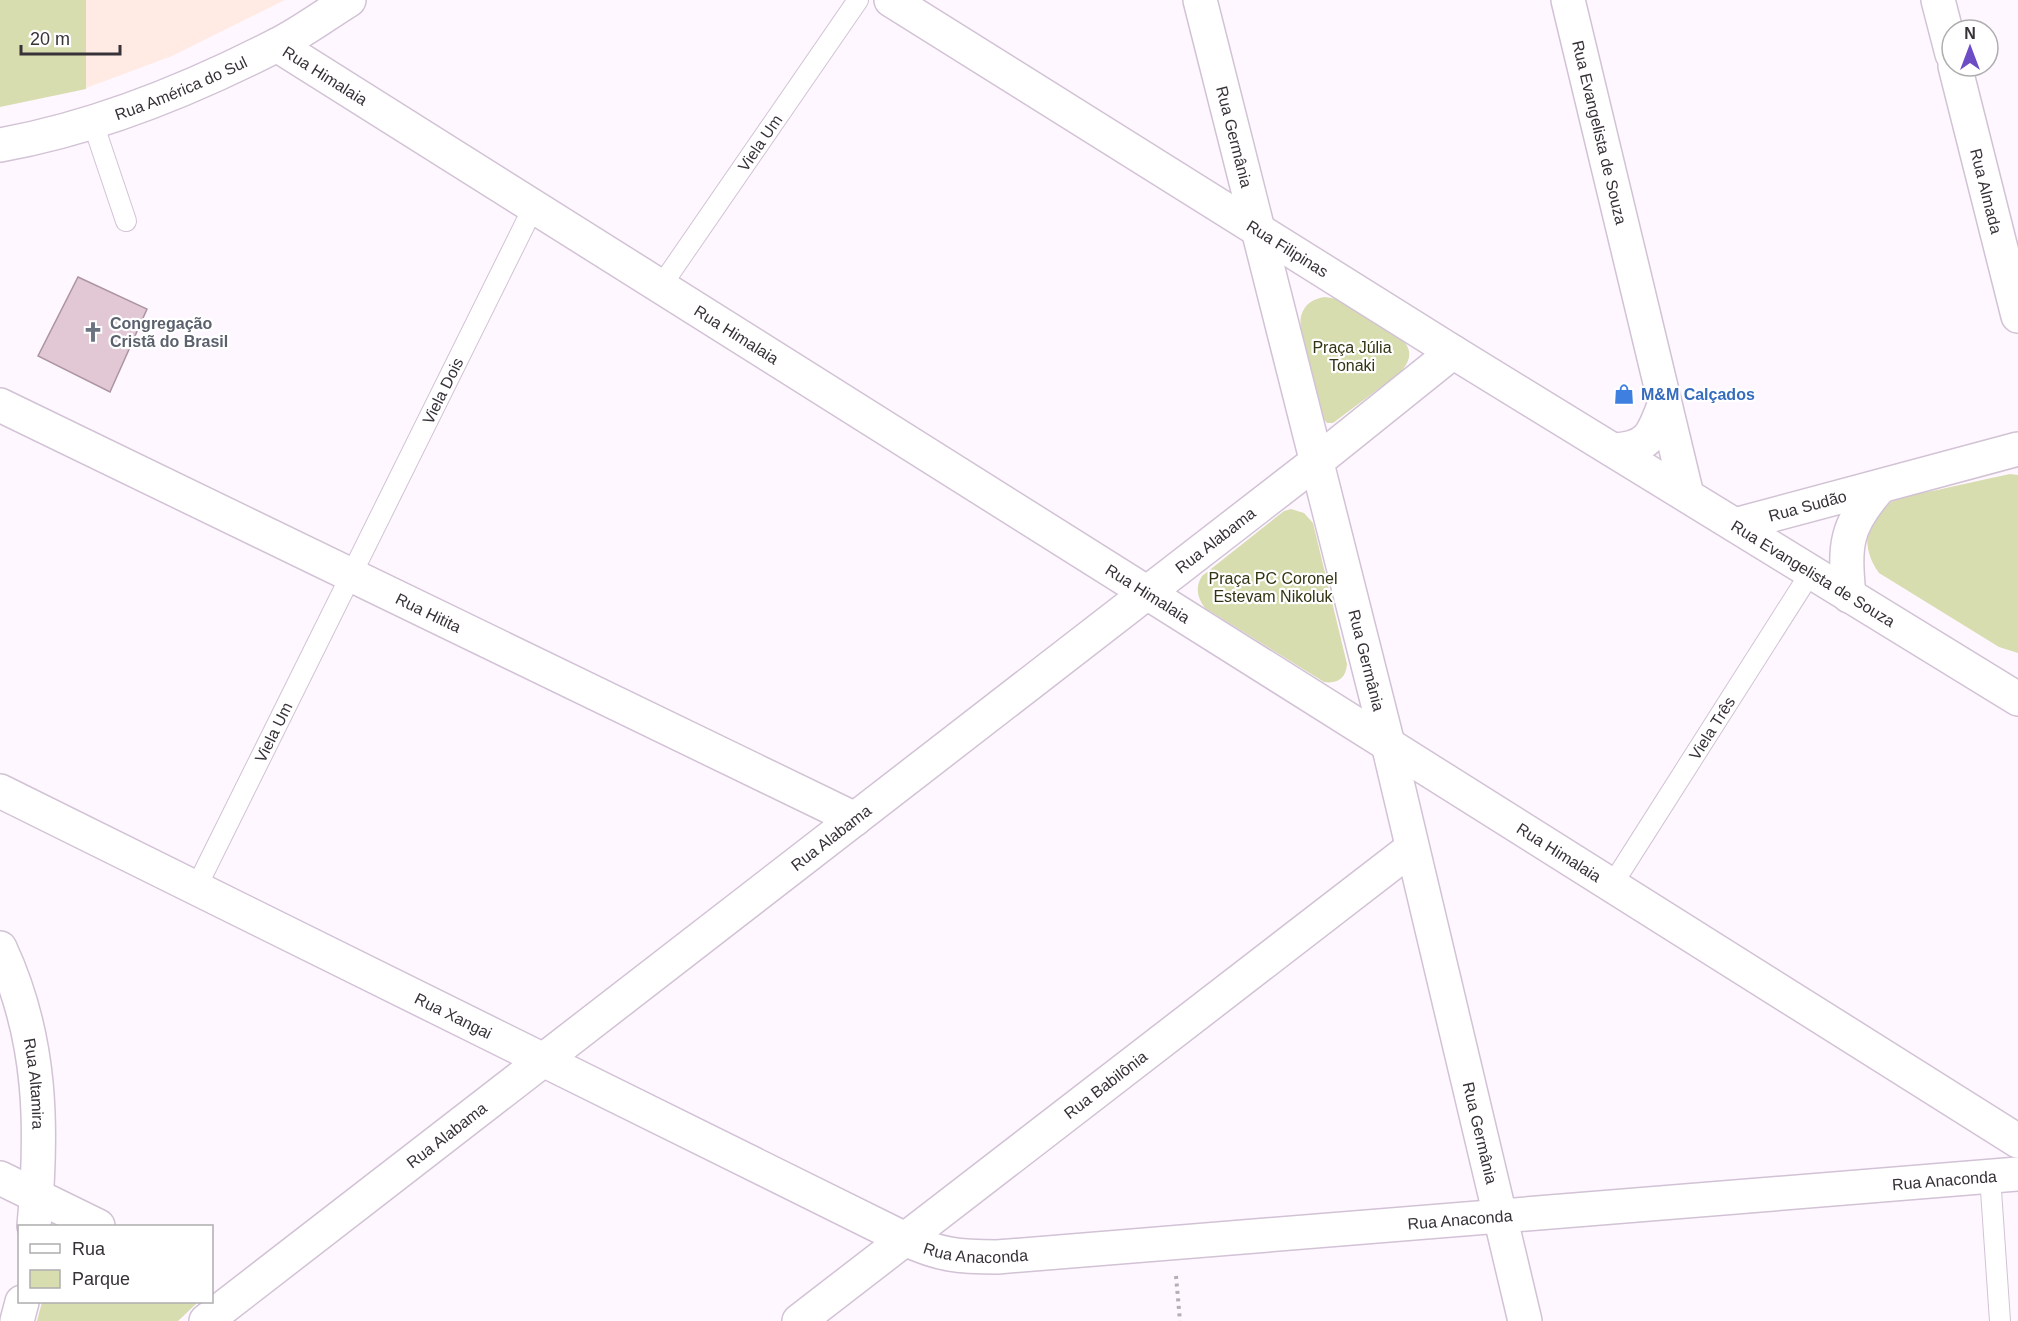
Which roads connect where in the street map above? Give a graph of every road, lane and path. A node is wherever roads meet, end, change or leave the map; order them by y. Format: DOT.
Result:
graph roads {
  1 [pos="349,0"];
  2 [pos="858,0"];
  3 [pos="891,0"];
  4 [pos="1200,0"];
  5 [pos="1568,0"];
  6 [pos="1938,0"];
  7 [pos="1943,18"];
  8 [pos="277,45"];
  9 [pos="1958,78"];
  10 [pos="93,123"];
  11 [pos="0,145"];
  12 [pos="534,207"];
  13 [pos="126,221"];
  14 [pos="1256,227"];
  15 [pos="661,286"];
  16 [pos="2018,316"];
  17 [pos="1453,351"];
  18 [pos="0,405"];
  19 [pos="1664,405"];
  20 [pos="2018,449"];
  21 [pos="1613,450"];
  22 [pos="1316,462"];
  23 [pos="1880,487"];
  24 [pos="1687,495"];
  25 [pos="1736,525"];
  26 [pos="1811,572"];
  27 [pos="351,576"];
  28 [pos="1146,592"];
  29 [pos="1850,596"];
  30 [pos="2011,689"];
  31 [pos="1388,744"];
  32 [pos="0,791"];
  33 [pos="855,819"];
  34 [pos="1413,848"];
  35 [pos="1612,885"];
  36 [pos="196,888"];
  37 [pos="0,948"];
  38 [pos="542,1061"];
  39 [pos="2018,1141"];
  40 [pos="2004,1175"];
  41 [pos="0,1178"];
  42 [pos="35,1211"];
  43 [pos="1499,1216"];
  44 [pos="90,1225"];
  45 [pos="905,1239"];
  46 [pos="1173,1242"];
  47 [pos="224,1290"];
  48 [pos="22,1303"];
  49 [pos="17,1321"];
  50 [pos="206,1321"];
  51 [pos="799,1321"];
  52 [pos="1180,1321"];
  53 [pos="1525,1321"];
  54 [pos="2000,1321"];
  1 -- 8 [label="street, Rua América do Sul"];
  2 -- 15 [label="lane, Viela Um"];
  3 -- 14 [label="street, Rua Filipinas"];
  4 -- 14 [label="street, Rua Germânia"];
  5 -- 19 [label="street, Rua Evangelista de Souza"];
  6 -- 7 [label="street"];
  8 -- 10 [label="street, Rua América do Sul"];
  8 -- 12 [label="street, Rua Himalaia"];
  9 -- 16 [label="street, Rua Almada"];
  10 -- 11 [label="street, Rua América do Sul"];
  10 -- 13 [label="lane"];
  12 -- 15 [label="street, Rua Himalaia"];
  12 -- 27 [label="lane, Viela Dois"];
  14 -- 17 [label="street, Rua Filipinas"];
  14 -- 22 [label="street, Rua Germânia"];
  15 -- 28 [label="street, Rua Himalaia"];
  17 -- 21 [label="street, Rua Filipinas"];
  17 -- 22 [label="street, Rua Alabama"];
  18 -- 27 [label="street, Rua Hitita"];
  19 -- 21 [label="street"];
  19 -- 24 [label="street, Rua Evangelista de Souza"];
  20 -- 23 [label="street, Rua Sudão"];
  21 -- 24 [label="street, Rua Filipinas"];
  22 -- 28 [label="street, Rua Alabama"];
  22 -- 31 [label="street, Rua Germânia"];
  23 -- 25 [label="street, Rua Sudão"];
  23 -- 29 [label="street, Rua Sudão"];
  24 -- 25 [label="street, Rua Evangelista de Souza"];
  25 -- 26 [label="street, Rua Evangelista de Souza"];
  26 -- 29 [label="street, Rua Evangelista de Souza"];
  26 -- 35 [label="lane, Viela Três"];
  27 -- 33 [label="street, Rua Hitita"];
  27 -- 36 [label="lane, Viela Um"];
  28 -- 31 [label="street, Rua Himalaia"];
  28 -- 33 [label="street, Rua Alabama"];
  29 -- 30 [label="street, Rua Evangelista de Souza"];
  31 -- 34 [label="street, Rua Germânia"];
  31 -- 35 [label="street, Rua Himalaia"];
  32 -- 36 [label="street, Rua Xangai"];
  33 -- 38 [label="street, Rua Alabama"];
  34 -- 43 [label="street, Rua Germânia"];
  34 -- 45 [label="street, Rua Babilônia"];
  35 -- 39 [label="street, Rua Himalaia"];
  36 -- 38 [label="street, Rua Xangai"];
  37 -- 42 [label="street, Rua Altamira"];
  38 -- 45 [label="street, Rua Xangai"];
  38 -- 47 [label="street, Rua Alabama"];
  40 -- 43 [label="street, Rua Anaconda"];
  40 -- 54 [label="lane"];
  41 -- 42 [label="street"];
  42 -- 44 [label="street"];
  43 -- 46 [label="street, Rua Anaconda"];
  43 -- 53 [label="street, Rua Germânia"];
  45 -- 46 [label="street, Rua Anaconda"];
  45 -- 51 [label="street, Rua Babilônia"];
  46 -- 52 [label="path"];
  47 -- 50 [label="street, Rua Alabama"];
  48 -- 49 [label="street"];
}
